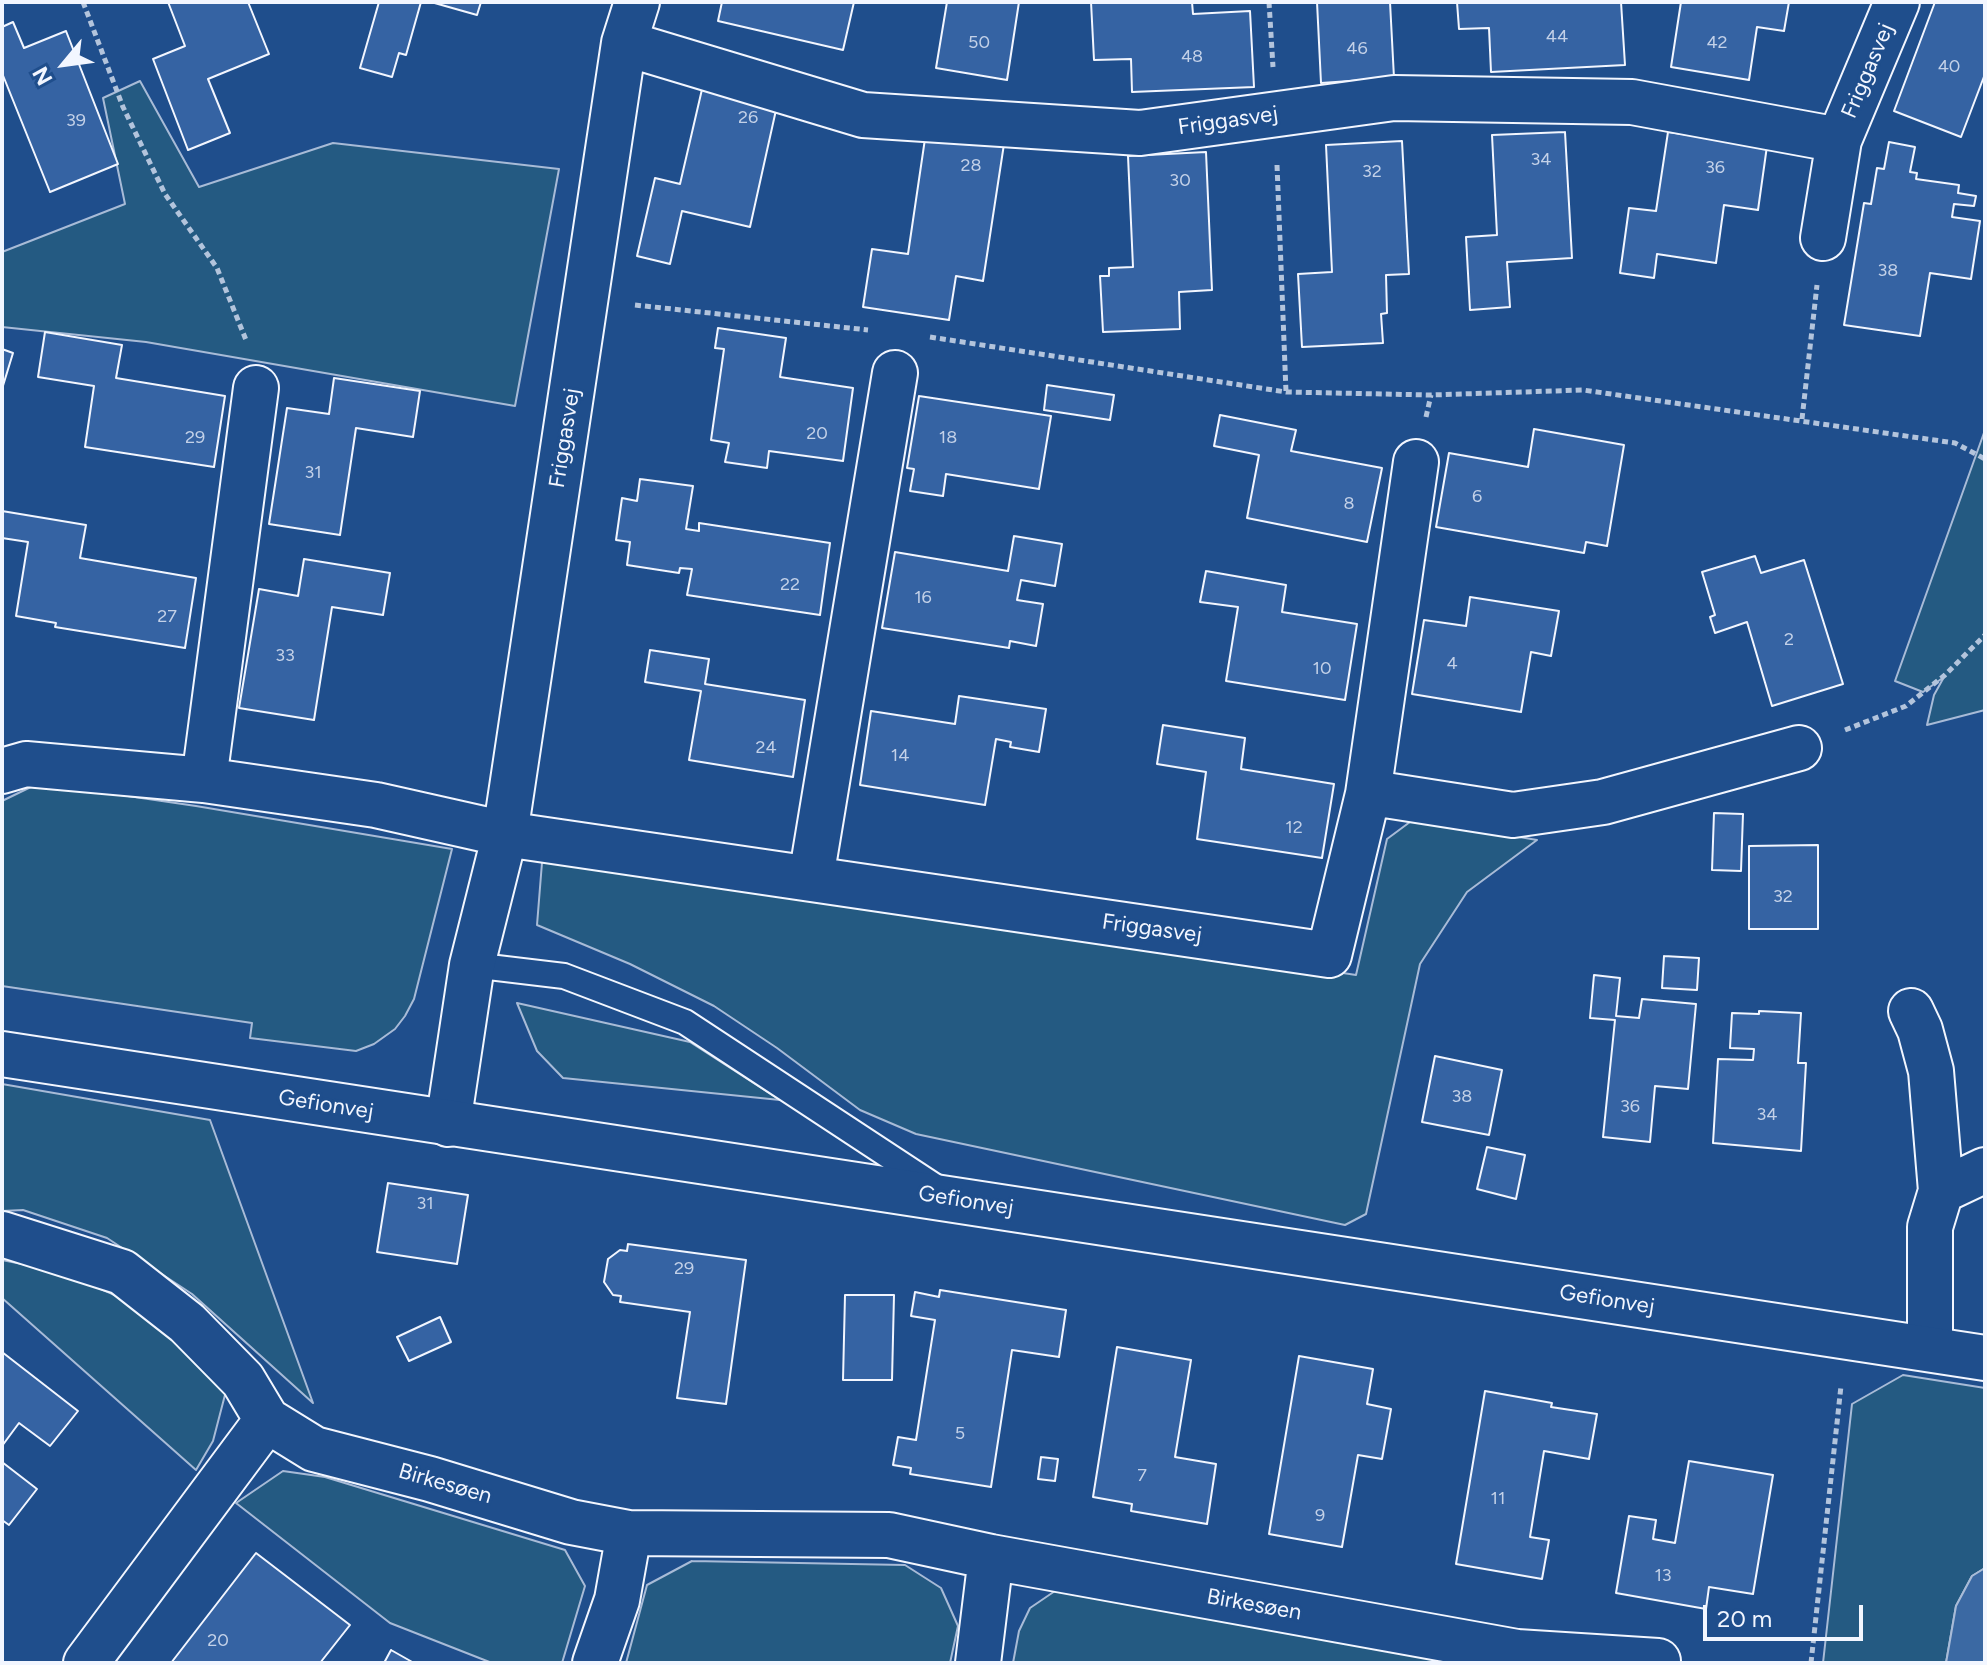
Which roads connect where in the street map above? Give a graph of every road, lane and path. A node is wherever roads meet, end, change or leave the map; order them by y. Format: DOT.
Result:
graph roads {
  1 [pos="83,2"];
  2 [pos="1269,2"];
  3 [pos="1897,2"];
  4 [pos="631,22"];
  5 [pos="1275,115"];
  6 [pos="1839,140"];
  7 [pos="1823,238"];
  8 [pos="587,300"];
  9 [pos="881,331"];
  10 [pos="926,336"];
  11 [pos="895,373"];
  12 [pos="256,388"];
  13 [pos="1286,392"];
  14 [pos="1802,419"];
  15 [pos="1985,459"];
  16 [pos="1416,462"];
  17 [pos="1985,635"];
  18 [pos="1799,748"];
  19 [pos="2,771"];
  20 [pos="204,780"];
  21 [pos="1368,794"];
  22 [pos="505,834"];
  23 [pos="811,878"];
  24 [pos="472,965"];
  25 [pos="1911,1011"];
  26 [pos="2,1054"];
  27 [pos="448,1124"];
  28 [pos="1985,1170"];
  29 [pos="1941,1191"];
  30 [pos="955,1199"];
  31 [pos="2,1234"];
  32 [pos="1847,1337"];
  33 [pos="1930,1349"];
  34 [pos="1985,1358"];
  35 [pos="267,1420"];
  36 [pos="629,1533"];
  37 [pos="991,1557"];
  38 [pos="1518,1658"];
  39 [pos="1658,1661"];
  40 [pos="86,1663"];
  41 [pos="595,1663"];
  42 [pos="978,1663"];
  43 [pos="1811,1663"];
  1 -- 12 [label="path"];
  2 -- 5 [label="path"];
  3 -- 6 [label="street, Friggasvej"];
  4 -- 5 [label="street, Friggasvej"];
  4 -- 8 [label="street, Friggasvej"];
  5 -- 6 [label="street, Friggasvej"];
  5 -- 13 [label="path"];
  6 -- 7 [label="street, Friggasvej"];
  7 -- 14 [label="path"];
  8 -- 9 [label="path"];
  8 -- 22 [label="street, Friggasvej"];
  10 -- 13 [label="path"];
  11 -- 23 [label="street"];
  12 -- 20 [label="street"];
  13 -- 14 [label="path"];
  14 -- 15 [label="path"];
  16 -- 21 [label="street, Friggasvej"];
  17 -- 18 [label="path"];
  18 -- 21 [label="street"];
  19 -- 20 [label="street, Friggasvej"];
  20 -- 22 [label="street, Friggasvej"];
  21 -- 23 [label="street, Friggasvej"];
  22 -- 23 [label="street, Friggasvej"];
  22 -- 24 [label="street, Friggasvej"];
  24 -- 27 [label="street, Friggasvej"];
  24 -- 30 [label="lane"];
  25 -- 29 [label="street"];
  26 -- 27 [label="street, Gefionvej"];
  27 -- 30 [label="street, Gefionvej"];
  28 -- 29 [label="street"];
  29 -- 33 [label="street"];
  30 -- 32 [label="street, Gefionvej"];
  31 -- 35 [label="street, Birkesøen"];
  32 -- 33 [label="street, Gefionvej"];
  32 -- 43 [label="path"];
  33 -- 34 [label="street, Gefionvej"];
  35 -- 36 [label="street, Birkesøen"];
  35 -- 40 [label="street"];
  36 -- 37 [label="street, Birkesøen"];
  36 -- 41 [label="street"];
  37 -- 38 [label="street, Birkesøen"];
  37 -- 42 [label="street"];
  38 -- 39 [label="street, Birkesøen"];
}
